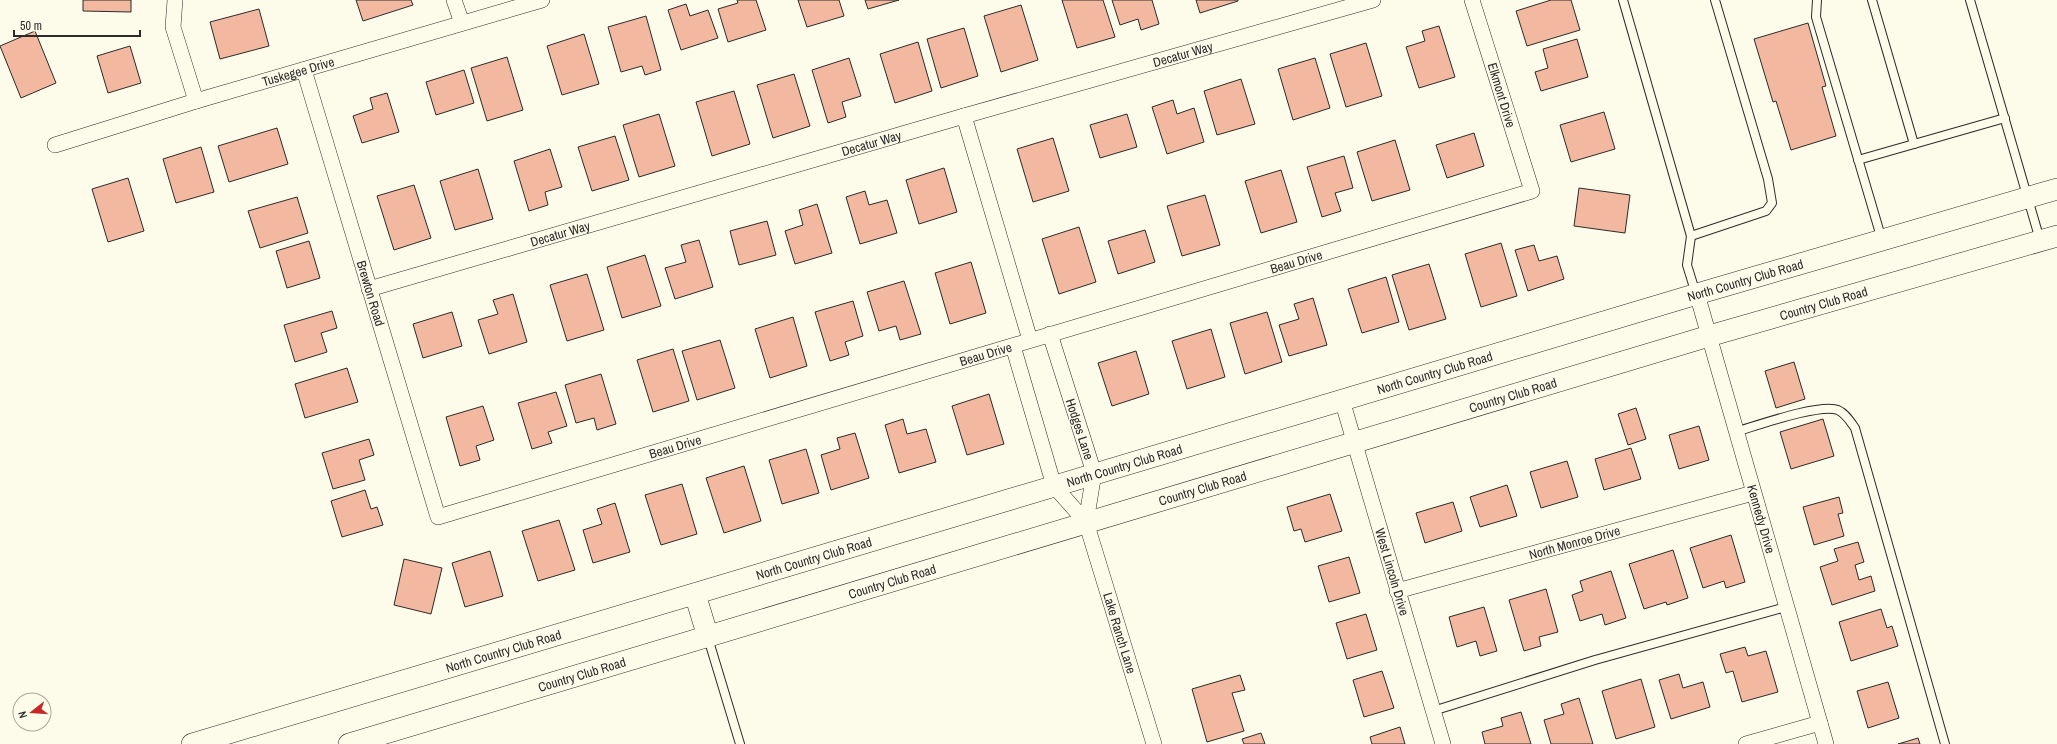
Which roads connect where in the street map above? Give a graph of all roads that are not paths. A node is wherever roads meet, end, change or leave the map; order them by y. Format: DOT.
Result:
graph roads {
  1 [pos="175,0"];
  2 [pos="454,0"];
  3 [pos="542,0"];
  4 [pos="1373,0"];
  5 [pos="1472,0"];
  6 [pos="1623,0"];
  7 [pos="1715,0"];
  8 [pos="1817,0"];
  9 [pos="1872,0"];
  10 [pos="1970,0"];
  11 [pos="462,23"];
  12 [pos="304,70"];
  13 [pos="196,101"];
  14 [pos="964,116"];
  15 [pos="2005,118"];
  16 [pos="1914,144"];
  17 [pos="55,145"];
  18 [pos="1858,160"];
  19 [pos="2057,189"];
  20 [pos="1532,190"];
  21 [pos="2028,197"];
  22 [pos="1691,236"];
  23 [pos="2049,238"];
  24 [pos="1882,240"];
  25 [pos="369,288"];
  26 [pos="1697,294"];
  27 [pos="1050,334"];
  28 [pos="1709,336"];
  29 [pos="1030,340"];
  30 [pos="1013,346"];
  31 [pos="1342,400"];
  32 [pos="1736,432"];
  33 [pos="1354,443"];
  34 [pos="1094,473"];
  35 [pos="1054,486"];
  36 [pos="1753,494"];
  37 [pos="438,517"];
  38 [pos="1086,522"];
  39 [pos="1397,592"];
  40 [pos="695,594"];
  41 [pos="1786,607"];
  42 [pos="708,637"];
  43 [pos="1433,711"];
  44 [pos="1820,723"];
  45 [pos="192,744"];
  46 [pos="349,744"];
  47 [pos="740,744"];
  48 [pos="1154,744"];
  49 [pos="1443,744"];
  50 [pos="1746,744"];
  51 [pos="1826,744"];
  52 [pos="1945,744"];
  1 -- 13 [label="street"];
  2 -- 11 [label="street"];
  3 -- 11 [label="street, Tuskegee Drive"];
  4 -- 14 [label="street, Decatur Way"];
  5 -- 20 [label="street, Elkmont Drive"];
  6 -- 22 [label="lane"];
  7 -- 22 [label="lane"];
  8 -- 18 [label="lane"];
  9 -- 16 [label="lane"];
  10 -- 15 [label="lane"];
  11 -- 12 [label="street, Tuskegee Drive"];
  12 -- 13 [label="street, Tuskegee Drive"];
  12 -- 25 [label="street, Brewton Road"];
  13 -- 17 [label="street, Tuskegee Drive"];
  14 -- 25 [label="street, Decatur Way"];
  14 -- 29 [label="street"];
  15 -- 16 [label="lane"];
  15 -- 21 [label="lane"];
  16 -- 18 [label="lane"];
  18 -- 24 [label="lane"];
  19 -- 21 [label="main road, North Country Club Road"];
  20 -- 27 [label="street, Beau Drive"];
  21 -- 23 [label="lane"];
  21 -- 24 [label="main road, North Country Club Road"];
  22 -- 26 [label="lane"];
  23 -- 28 [label="main road, Country Club Road"];
  24 -- 26 [label="main road, North Country Club Road"];
  25 -- 37 [label="street, Brewton Road"];
  26 -- 28 [label="street, Kennedy Drive"];
  26 -- 31 [label="main road, North Country Club Road"];
  27 -- 29 [label="street, Beau Drive"];
  27 -- 34 [label="street, Hodges Lane"];
  28 -- 32 [label="street, Kennedy Drive"];
  28 -- 33 [label="main road, Country Club Road"];
  29 -- 30 [label="street, Beau Drive"];
  30 -- 35 [label="street"];
  30 -- 37 [label="street, Beau Drive"];
  31 -- 33 [label="street, West Lincoln Drive"];
  31 -- 34 [label="main road, North Country Club Road"];
  32 -- 36 [label="street, Kennedy Drive"];
  32 -- 52 [label="lane"];
  33 -- 38 [label="main road, Country Club Road"];
  33 -- 39 [label="street, West Lincoln Drive"];
  34 -- 35 [label="main road, North Country Club Road"];
  34 -- 38 [label="street, Hodges Lane"];
  35 -- 38 [label="street"];
  35 -- 40 [label="main road, North Country Club Road"];
  36 -- 39 [label="street, North Monroe Drive"];
  36 -- 41 [label="street, Kennedy Drive"];
  38 -- 42 [label="main road, Country Club Road"];
  38 -- 48 [label="street, Lake Ranch Lane"];
  39 -- 43 [label="street, West Lincoln Drive"];
  40 -- 42 [label="main road"];
  40 -- 45 [label="main road, North Country Club Road"];
  41 -- 43 [label="lane"];
  41 -- 44 [label="street, Kennedy Drive"];
  42 -- 46 [label="main road, Country Club Road"];
  42 -- 47 [label="lane"];
  43 -- 49 [label="street, West Lincoln Drive"];
  44 -- 50 [label="street"];
  44 -- 51 [label="street, Kennedy Drive"];
}
